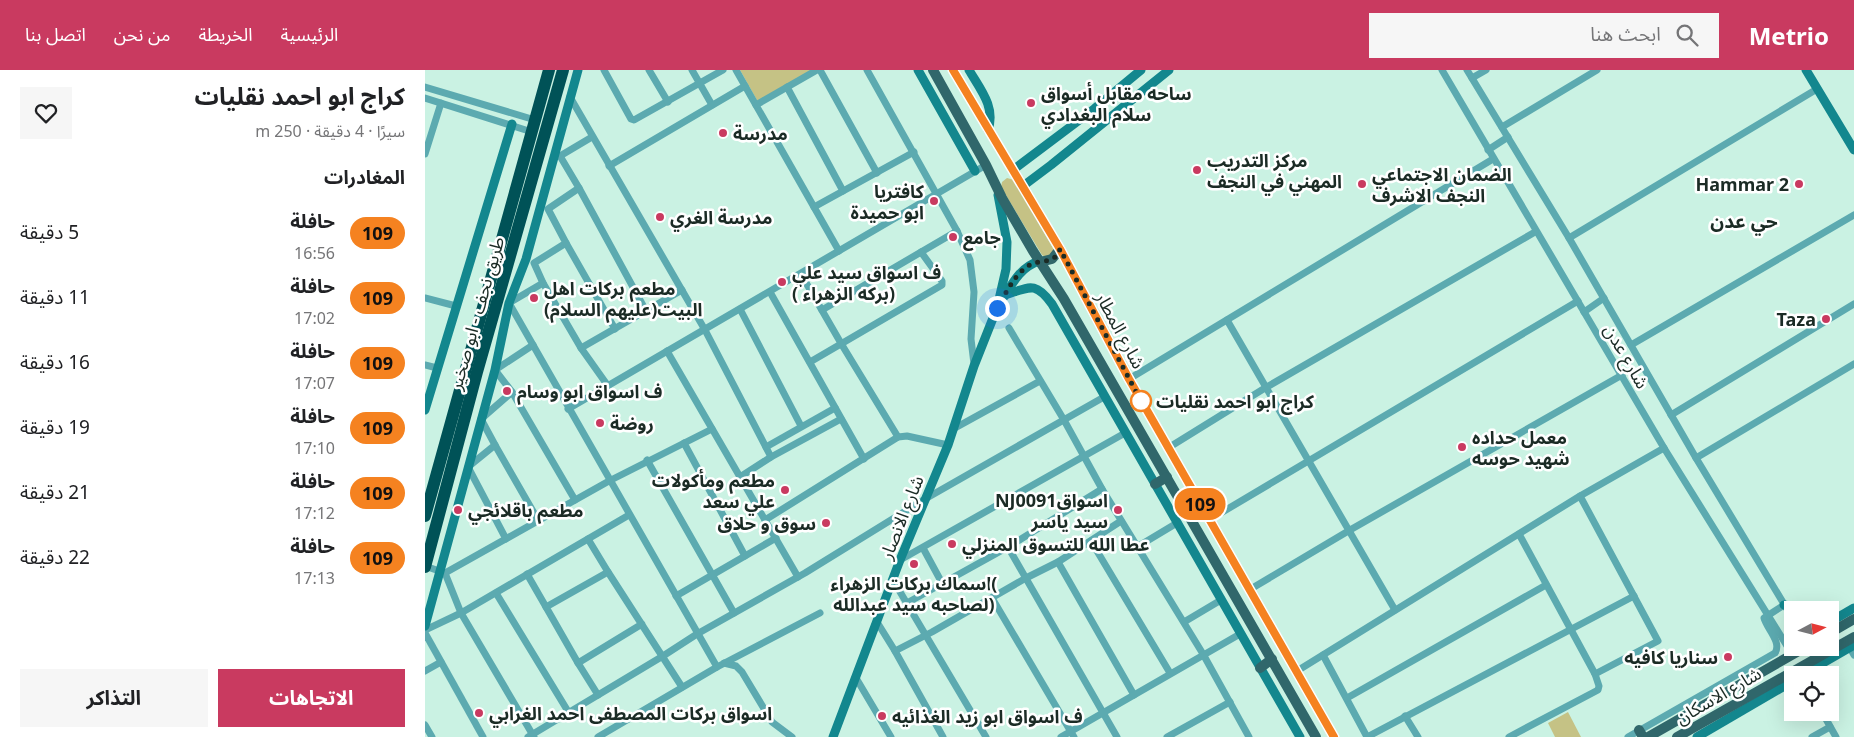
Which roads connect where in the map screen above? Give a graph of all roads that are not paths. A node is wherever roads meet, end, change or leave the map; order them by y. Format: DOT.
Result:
graph roads {
  1 [pos="549,70"];
  2 [pos="563,70"];
  3 [pos="578,70"];
  4 [pos="603,70"];
  5 [pos="649,70"];
  6 [pos="692,70"];
  7 [pos="723,70"];
  8 [pos="736,70"];
  9 [pos="819,70"];
  10 [pos="867,70"];
  11 [pos="918,70"];
  12 [pos="933,70"];
  13 [pos="953,70"];
  14 [pos="969,70"];
  15 [pos="1141,70"];
  16 [pos="1146,70"];
  17 [pos="1169,70"];
  18 [pos="1442,70"];
  19 [pos="1467,70"];
  20 [pos="1486,70"];
  21 [pos="1597,70"];
  22 [pos="1806,70"];
  23 [pos="1133,77"];
  24 [pos="1472,78"];
  25 [pos="1157,80"];
  26 [pos="700,84"];
  27 [pos="745,86"];
  28 [pos="425,87"];
  29 [pos="787,88"];
  30 [pos="1817,89"];
  31 [pos="1143,90"];
  32 [pos="570,97"];
  33 [pos="425,98"];
  34 [pos="668,102"];
  35 [pos="441,103"];
  36 [pos="712,105"];
  37 [pos="756,105"];
  38 [pos="512,124"];
  39 [pos="534,126"];
  40 [pos="1502,128"];
  41 [pos="988,130"];
  42 [pos="593,137"];
  43 [pos="1508,138"];
  44 [pos="1488,150"];
  45 [pos="1854,150"];
  46 [pos="914,152"];
  47 [pos="558,153"];
  48 [pos="425,154"];
  49 [pos="1493,159"];
  50 [pos="609,166"];
  51 [pos="986,166"];
  52 [pos="975,171"];
  53 [pos="1001,172"];
  54 [pos="877,173"];
  55 [pos="1023,186"];
  56 [pos="579,188"];
  57 [pos="843,191"];
  58 [pos="938,195"];
  59 [pos="544,207"];
  60 [pos="814,207"];
  61 [pos="1854,215"];
  62 [pos="957,231"];
  63 [pos="1535,232"];
  64 [pos="1569,238"];
  65 [pos="566,243"];
  66 [pos="1060,249"];
  67 [pos="839,251"];
  68 [pos="921,252"];
  69 [pos="530,261"];
  70 [pos="1039,261"];
  71 [pos="801,274"];
  72 [pos="543,283"];
  73 [pos="682,290"];
  74 [pos="771,292"];
  75 [pos="1005,295"];
  76 [pos="425,298"];
  77 [pos="1604,298"];
  78 [pos="1578,301"];
  79 [pos="509,304"];
  80 [pos="1854,304"];
  81 [pos="456,306"];
  82 [pos="997,308"];
  83 [pos="740,309"];
  84 [pos="822,310"];
  85 [pos="646,311"];
  86 [pos="1584,312"];
  87 [pos="1227,320"];
  88 [pos="1009,328"];
  89 [pos="615,329"];
  90 [pos="705,330"];
  91 [pos="533,345"];
  92 [pos="842,345"];
  93 [pos="1631,345"];
  94 [pos="581,348"];
  95 [pos="667,352"];
  96 [pos="810,362"];
  97 [pos="1854,364"];
  98 [pos="425,365"];
  99 [pos="974,366"];
  100 [pos="437,368"];
  101 [pos="471,370"];
  102 [pos="495,370"];
  103 [pos="1621,376"];
  104 [pos="1129,379"];
  105 [pos="1040,381"];
  106 [pos="608,386"];
  107 [pos="1265,388"];
  108 [pos="512,392"];
  109 [pos="465,393"];
  110 [pos="1105,397"];
  111 [pos="835,408"];
  112 [pos="568,409"];
  113 [pos="425,410"];
  114 [pos="1671,415"];
  115 [pos="481,419"];
  116 [pos="841,419"];
  117 [pos="1063,420"];
  118 [pos="801,426"];
  119 [pos="955,428"];
  120 [pos="712,429"];
  121 [pos="1125,433"];
  122 [pos="898,437"];
  123 [pos="684,443"];
  124 [pos="948,444"];
  125 [pos="495,445"];
  126 [pos="766,447"];
  127 [pos="1168,448"];
  128 [pos="1664,448"];
  129 [pos="771,457"];
  130 [pos="1085,457"];
  131 [pos="1696,458"];
  132 [pos="864,459"];
  133 [pos="647,460"];
  134 [pos="1309,460"];
  135 [pos="468,467"];
  136 [pos="740,477"];
  137 [pos="1167,477"];
  138 [pos="609,481"];
  139 [pos="1155,484"];
  140 [pos="1102,489"];
  141 [pos="1580,496"];
  142 [pos="925,499"];
  143 [pos="575,500"];
  144 [pos="629,515"];
  145 [pos="425,516"];
  146 [pos="538,520"];
  147 [pos="765,520"];
  148 [pos="1209,520"];
  149 [pos="1121,521"];
  150 [pos="1177,523"];
  151 [pos="1349,530"];
  152 [pos="1519,534"];
  153 [pos="506,538"];
  154 [pos="775,538"];
  155 [pos="588,539"];
  156 [pos="1091,541"];
  157 [pos="1008,547"];
  158 [pos="1137,547"];
  159 [pos="923,548"];
  160 [pos="745,556"];
  161 [pos="900,560"];
  162 [pos="1059,562"];
  163 [pos="425,566"];
  164 [pos="442,572"];
  165 [pos="608,572"];
  166 [pos="527,574"];
  167 [pos="711,576"];
  168 [pos="798,577"];
  169 [pos="1026,578"];
  170 [pos="893,580"];
  171 [pos="942,583"];
  172 [pos="1546,585"];
  173 [pos="1249,590"];
  174 [pos="496,593"];
  175 [pos="676,596"];
  176 [pos="1634,596"];
  177 [pos="992,598"];
  178 [pos="1221,600"];
  179 [pos="907,603"];
  180 [pos="1784,605"];
  181 [pos="546,607"];
  182 [pos="1854,608"];
  183 [pos="1395,610"];
  184 [pos="461,613"];
  185 [pos="734,613"];
  186 [pos="820,613"];
  187 [pos="1768,615"];
  188 [pos="1839,617"];
  189 [pos="1854,619"];
  190 [pos="877,622"];
  191 [pos="1184,622"];
  192 [pos="642,624"];
  193 [pos="425,626"];
  194 [pos="1839,628"];
  195 [pos="1570,629"];
  196 [pos="425,632"];
  197 [pos="697,634"];
  198 [pos="1240,634"];
  199 [pos="927,635"];
  200 [pos="1854,637"];
  201 [pos="1784,641"];
  202 [pos="1853,649"];
  203 [pos="895,651"];
  204 [pos="1203,654"];
  205 [pos="1323,655"];
  206 [pos="663,656"];
  207 [pos="1789,656"];
  208 [pos="1272,659"];
  209 [pos="441,662"];
  210 [pos="578,663"];
  211 [pos="720,665"];
  212 [pos="1811,666"];
  213 [pos="1815,666"];
  214 [pos="1259,668"];
  215 [pos="425,671"];
  216 [pos="1297,671"];
  217 [pos="1170,674"];
  218 [pos="1595,674"];
  219 [pos="855,678"];
  220 [pos="1784,681"];
  221 [pos="1784,686"];
  222 [pos="682,687"];
  223 [pos="1306,687"];
  224 [pos="598,695"];
  225 [pos="1134,695"];
  226 [pos="1293,695"];
  227 [pos="1347,698"];
  228 [pos="1230,702"];
  229 [pos="1104,712"];
  230 [pos="569,713"];
  231 [pos="1322,716"];
  232 [pos="1405,716"];
  233 [pos="1827,721"];
  234 [pos="1309,724"];
  235 [pos="425,725"];
  236 [pos="1830,727"];
  237 [pos="1073,734"];
  238 [pos="1641,734"];
  239 [pos="531,736"];
  240 [pos="1247,736"];
  241 [pos="432,737"];
  242 [pos="483,737"];
  243 [pos="598,737"];
  244 [pos="792,737"];
  245 [pos="833,737"];
  246 [pos="891,737"];
  247 [pos="943,737"];
  248 [pos="986,737"];
  249 [pos="1061,737"];
  250 [pos="1117,737"];
  251 [pos="1167,737"];
  252 [pos="1300,737"];
  253 [pos="1316,737"];
  254 [pos="1334,737"];
  255 [pos="1367,737"];
  256 [pos="1418,737"];
  257 [pos="1509,737"];
  258 [pos="1628,737"];
  259 [pos="1648,737"];
  260 [pos="1677,737"];
  261 [pos="1697,737"];
  262 [pos="1812,737"];
  263 [pos="1836,737"];
  1 -- 39 [label="highway, طريق نجف - ابو صخير"];
  2 -- 101 [label="highway, طريق نجف - ابو صخير"];
  3 -- 32 [label="street"];
  4 -- 34 [label="street"];
  5 -- 34 [label="street"];
  6 -- 26 [label="street"];
  7 -- 26 [label="street"];
  8 -- 27 [label="street"];
  9 -- 29 [label="street"];
  9 -- 54 [label="street"];
  10 -- 46 [label="street"];
  11 -- 52 [label="street"];
  12 -- 51 [label="main road, شارع المطار"];
  13 -- 41 [label="main road, شارع المطار"];
  14 -- 41 [label="street"];
  15 -- 23 [label="street"];
  16 -- 25 [label="street"];
  17 -- 25 [label="street"];
  18 -- 44 [label="street, شارع عدن"];
  19 -- 24 [label="street, شارع عدن"];
  20 -- 24 [label="street"];
  21 -- 40 [label="street"];
  22 -- 30 [label="street"];
  23 -- 31 [label="street"];
  23 -- 53 [label="street"];
  24 -- 40 [label="street, شارع عدن"];
  25 -- 31 [label="street"];
  26 -- 34 [label="street"];
  26 -- 36 [label="street"];
  27 -- 36 [label="street"];
  27 -- 37 [label="street"];
  28 -- 39 [label="street"];
  29 -- 37 [label="street"];
  29 -- 57 [label="street"];
  30 -- 45 [label="street"];
  30 -- 64 [label="street"];
  31 -- 55 [label="street"];
  32 -- 42 [label="street"];
  32 -- 47 [label="street"];
  33 -- 35 [label="street"];
  35 -- 38 [label="street"];
  35 -- 48 [label="street"];
  36 -- 50 [label="street"];
  37 -- 60 [label="street"];
  38 -- 39 [label="street"];
  38 -- 81 [label="street"];
  39 -- 101 [label="highway, طريق نجف - ابو صخير"];
  40 -- 43 [label="street, شارع عدن"];
  41 -- 53 [label="main road, شارع المطار"];
  42 -- 47 [label="street"];
  42 -- 50 [label="street"];
  43 -- 44 [label="street"];
  43 -- 64 [label="street, شارع عدن"];
  44 -- 49 [label="street, شارع عدن"];
  46 -- 54 [label="street"];
  46 -- 58 [label="street"];
  47 -- 56 [label="street"];
  47 -- 59 [label="street"];
  49 -- 63 [label="street, شارع عدن"];
  49 -- 87 [label="street"];
  50 -- 73 [label="street"];
  51 -- 52 [label="street"];
  51 -- 53 [label="main road, شارع المطار"];
  52 -- 58 [label="street"];
  53 -- 55 [label="main road, شارع المطار"];
  53 -- 70 [label="main road, شارع المطار"];
  53 -- 82 [label="street, شارع الانصار"];
  54 -- 57 [label="street"];
  55 -- 66 [label="main road, شارع المطار"];
  56 -- 59 [label="street"];
  56 -- 85 [label="street"];
  57 -- 60 [label="street"];
  58 -- 62 [label="street"];
  58 -- 67 [label="street"];
  59 -- 65 [label="street"];
  59 -- 69 [label="street"];
  60 -- 67 [label="street"];
  61 -- 93 [label="street"];
  62 -- 68 [label="street"];
  62 -- 99 [label="street"];
  63 -- 78 [label="street, شارع عدن"];
  63 -- 107 [label="street"];
  64 -- 77 [label="street, شارع عدن"];
  65 -- 69 [label="street"];
  65 -- 89 [label="street"];
  66 -- 70 [label="main road"];
  66 -- 104 [label="main road, شارع المطار"];
  67 -- 71 [label="street"];
  68 -- 84 [label="street"];
  68 -- 92 [label="street"];
  69 -- 72 [label="street"];
  69 -- 79 [label="street"];
  70 -- 75 [label="street, شارع الانصار"];
  70 -- 137 [label="main road, شارع المطار"];
  71 -- 74 [label="street"];
  71 -- 84 [label="street"];
  72 -- 79 [label="street"];
  72 -- 94 [label="street"];
  73 -- 85 [label="street"];
  73 -- 90 [label="street"];
  74 -- 83 [label="street"];
  74 -- 96 [label="street"];
  75 -- 82 [label="street, شارع الانصار"];
  75 -- 110 [label="street"];
  76 -- 81 [label="street"];
  77 -- 86 [label="street"];
  77 -- 93 [label="street, شارع عدن"];
  78 -- 86 [label="street, شارع عدن"];
  78 -- 134 [label="street"];
  79 -- 91 [label="street"];
  79 -- 102 [label="street"];
  80 -- 114 [label="street"];
  81 -- 100 [label="street"];
  82 -- 99 [label="street, شارع الانصار"];
  83 -- 90 [label="street"];
  83 -- 118 [label="street"];
  84 -- 92 [label="street"];
  85 -- 89 [label="street"];
  86 -- 103 [label="street, شارع عدن"];
  87 -- 104 [label="street"];
  87 -- 107 [label="street"];
  88 -- 105 [label="street"];
  89 -- 94 [label="street"];
  90 -- 95 [label="street"];
  90 -- 126 [label="street"];
  91 -- 102 [label="street"];
  91 -- 112 [label="street"];
  92 -- 96 [label="street"];
  92 -- 122 [label="street"];
  93 -- 114 [label="street, شارع عدن"];
  94 -- 106 [label="street"];
  95 -- 106 [label="street"];
  95 -- 120 [label="street"];
  96 -- 111 [label="street"];
  97 -- 131 [label="street"];
  98 -- 100 [label="street"];
  99 -- 119 [label="street, شارع الانصار"];
  100 -- 113 [label="street"];
  101 -- 109 [label="highway, طريق نجف - ابو صخير"];
  102 -- 108 [label="street"];
  102 -- 115 [label="street"];
  103 -- 128 [label="street, شارع عدن"];
  103 -- 151 [label="street"];
  104 -- 127 [label="main road, شارع المطار"];
  105 -- 117 [label="street"];
  105 -- 119 [label="street"];
  106 -- 112 [label="street"];
  107 -- 127 [label="street"];
  107 -- 134 [label="street"];
  108 -- 115 [label="street"];
  108 -- 143 [label="street"];
  109 -- 145 [label="highway, طريق نجف - ابو صخير"];
  109 -- 163 [label="highway, طريق نجف - ابو صخير"];
  110 -- 117 [label="street"];
  110 -- 121 [label="street"];
  111 -- 116 [label="street"];
  111 -- 118 [label="street"];
  112 -- 138 [label="street"];
  114 -- 131 [label="street, شارع عدن"];
  115 -- 125 [label="street"];
  115 -- 135 [label="street"];
  116 -- 129 [label="street"];
  116 -- 132 [label="street"];
  117 -- 130 [label="street"];
  117 -- 142 [label="street"];
  118 -- 126 [label="street"];
  119 -- 124 [label="street, شارع الانصار"];
  120 -- 123 [label="street"];
  120 -- 136 [label="street"];
  121 -- 130 [label="street"];
  121 -- 139 [label="street"];
  122 -- 124 [label="street"];
  122 -- 132 [label="street"];
  123 -- 133 [label="street"];
  123 -- 160 [label="street"];
  124 -- 142 [label="street, شارع الانصار"];
  125 -- 135 [label="street"];
  125 -- 146 [label="street"];
  126 -- 129 [label="street"];
  127 -- 148 [label="main road, شارع المطار"];
  128 -- 141 [label="street"];
  128 -- 187 [label="street, شارع عدن"];
  129 -- 136 [label="street"];
  130 -- 140 [label="street"];
  130 -- 159 [label="street"];
  131 -- 180 [label="street, شارع عدن"];
  132 -- 147 [label="street"];
  133 -- 138 [label="street"];
  133 -- 167 [label="street"];
  134 -- 148 [label="street"];
  134 -- 151 [label="street"];
  135 -- 153 [label="street"];
  135 -- 164 [label="street"];
  136 -- 147 [label="street"];
  137 -- 139 [label="main road"];
  137 -- 208 [label="main road, شارع المطار"];
  138 -- 143 [label="street"];
  138 -- 144 [label="street"];
  139 -- 150 [label="street"];
  140 -- 149 [label="street"];
  140 -- 157 [label="street"];
  141 -- 152 [label="street"];
  141 -- 176 [label="street"];
  142 -- 161 [label="street, شارع الانصار"];
  142 -- 168 [label="street"];
  143 -- 146 [label="street"];
  144 -- 155 [label="street"];
  144 -- 175 [label="street"];
  146 -- 153 [label="street"];
  147 -- 154 [label="street"];
  148 -- 173 [label="main road, شارع المطار"];
  149 -- 156 [label="street"];
  149 -- 158 [label="street"];
  150 -- 158 [label="street"];
  150 -- 178 [label="street"];
  151 -- 173 [label="street"];
  151 -- 183 [label="street"];
  152 -- 172 [label="street"];
  152 -- 183 [label="street"];
  153 -- 164 [label="street"];
  154 -- 160 [label="street"];
  154 -- 168 [label="street"];
  155 -- 165 [label="street"];
  155 -- 166 [label="street"];
  156 -- 162 [label="street"];
  156 -- 217 [label="street"];
  157 -- 169 [label="street"];
  157 -- 171 [label="street"];
  158 -- 191 [label="street"];
  159 -- 161 [label="street"];
  159 -- 171 [label="street"];
  160 -- 167 [label="street"];
  161 -- 170 [label="street, شارع الانصار"];
  162 -- 169 [label="street"];
  162 -- 225 [label="street"];
  163 -- 164 [label="street"];
  164 -- 184 [label="street"];
  164 -- 193 [label="street"];
  165 -- 181 [label="street"];
  165 -- 192 [label="street"];
  166 -- 174 [label="street"];
  166 -- 181 [label="street"];
  167 -- 175 [label="street"];
  167 -- 185 [label="street"];
  168 -- 185 [label="street"];
  169 -- 177 [label="street"];
  169 -- 229 [label="street"];
  170 -- 179 [label="street"];
  170 -- 190 [label="street, شارع الانصار"];
  171 -- 179 [label="street"];
  172 -- 195 [label="street"];
  172 -- 227 [label="street"];
  173 -- 216 [label="main road, شارع المطار"];
  174 -- 184 [label="street"];
  174 -- 230 [label="street"];
  175 -- 197 [label="street"];
  176 -- 195 [label="street"];
  176 -- 218 [label="street"];
  177 -- 199 [label="street"];
  177 -- 237 [label="street"];
  178 -- 191 [label="street"];
  178 -- 198 [label="street"];
  179 -- 199 [label="street"];
  180 -- 187 [label="street"];
  181 -- 210 [label="street"];
  182 -- 188 [label="street"];
  183 -- 205 [label="street"];
  184 -- 196 [label="street"];
  184 -- 239 [label="street"];
  185 -- 197 [label="street"];
  186 -- 211 [label="street"];
  187 -- 201 [label="street, شارع عدن"];
  187 -- 238 [label="street"];
  189 -- 194 [label="main road"];
  190 -- 203 [label="street"];
  190 -- 219 [label="street, شارع الانصار"];
  191 -- 204 [label="street"];
  192 -- 206 [label="street"];
  192 -- 210 [label="street"];
  195 -- 218 [label="street"];
  195 -- 232 [label="street"];
  196 -- 209 [label="street"];
  197 -- 206 [label="street"];
  197 -- 211 [label="street"];
  198 -- 204 [label="street"];
  198 -- 214 [label="street"];
  199 -- 203 [label="street"];
  199 -- 248 [label="street"];
  200 -- 212 [label="main road, شارع الاسكان"];
  202 -- 213 [label="street"];
  203 -- 247 [label="street"];
  204 -- 217 [label="street"];
  204 -- 228 [label="street"];
  205 -- 216 [label="street"];
  205 -- 227 [label="street"];
  206 -- 222 [label="street"];
  206 -- 224 [label="street"];
  207 -- 259 [label="main road, شارع الاسكان"];
  208 -- 214 [label="main road"];
  208 -- 226 [label="main road, شارع المطار"];
  209 -- 215 [label="street"];
  209 -- 242 [label="street"];
  210 -- 224 [label="street"];
  211 -- 222 [label="street"];
  211 -- 244 [label="street"];
  214 -- 252 [label="street"];
  216 -- 223 [label="main road, شارع المطار"];
  217 -- 225 [label="street"];
  218 -- 257 [label="street"];
  219 -- 245 [label="street, شارع الانصار"];
  219 -- 246 [label="street"];
  220 -- 260 [label="main road, شارع الاسكان"];
  221 -- 261 [label="street"];
  222 -- 243 [label="street"];
  223 -- 226 [label="main road"];
  223 -- 231 [label="main road, شارع المطار"];
  224 -- 230 [label="street"];
  225 -- 229 [label="street"];
  226 -- 234 [label="main road, شارع المطار"];
  227 -- 255 [label="street"];
  228 -- 240 [label="street"];
  228 -- 251 [label="street"];
  229 -- 237 [label="street"];
  229 -- 250 [label="street"];
  230 -- 239 [label="street"];
  231 -- 234 [label="main road"];
  231 -- 254 [label="main road, شارع المطار"];
  232 -- 255 [label="street"];
  232 -- 256 [label="street"];
  233 -- 236 [label="street"];
  234 -- 253 [label="main road, شارع المطار"];
  235 -- 241 [label="street"];
  236 -- 262 [label="street"];
  236 -- 263 [label="street"];
  237 -- 249 [label="street"];
  238 -- 258 [label="street"];
}
